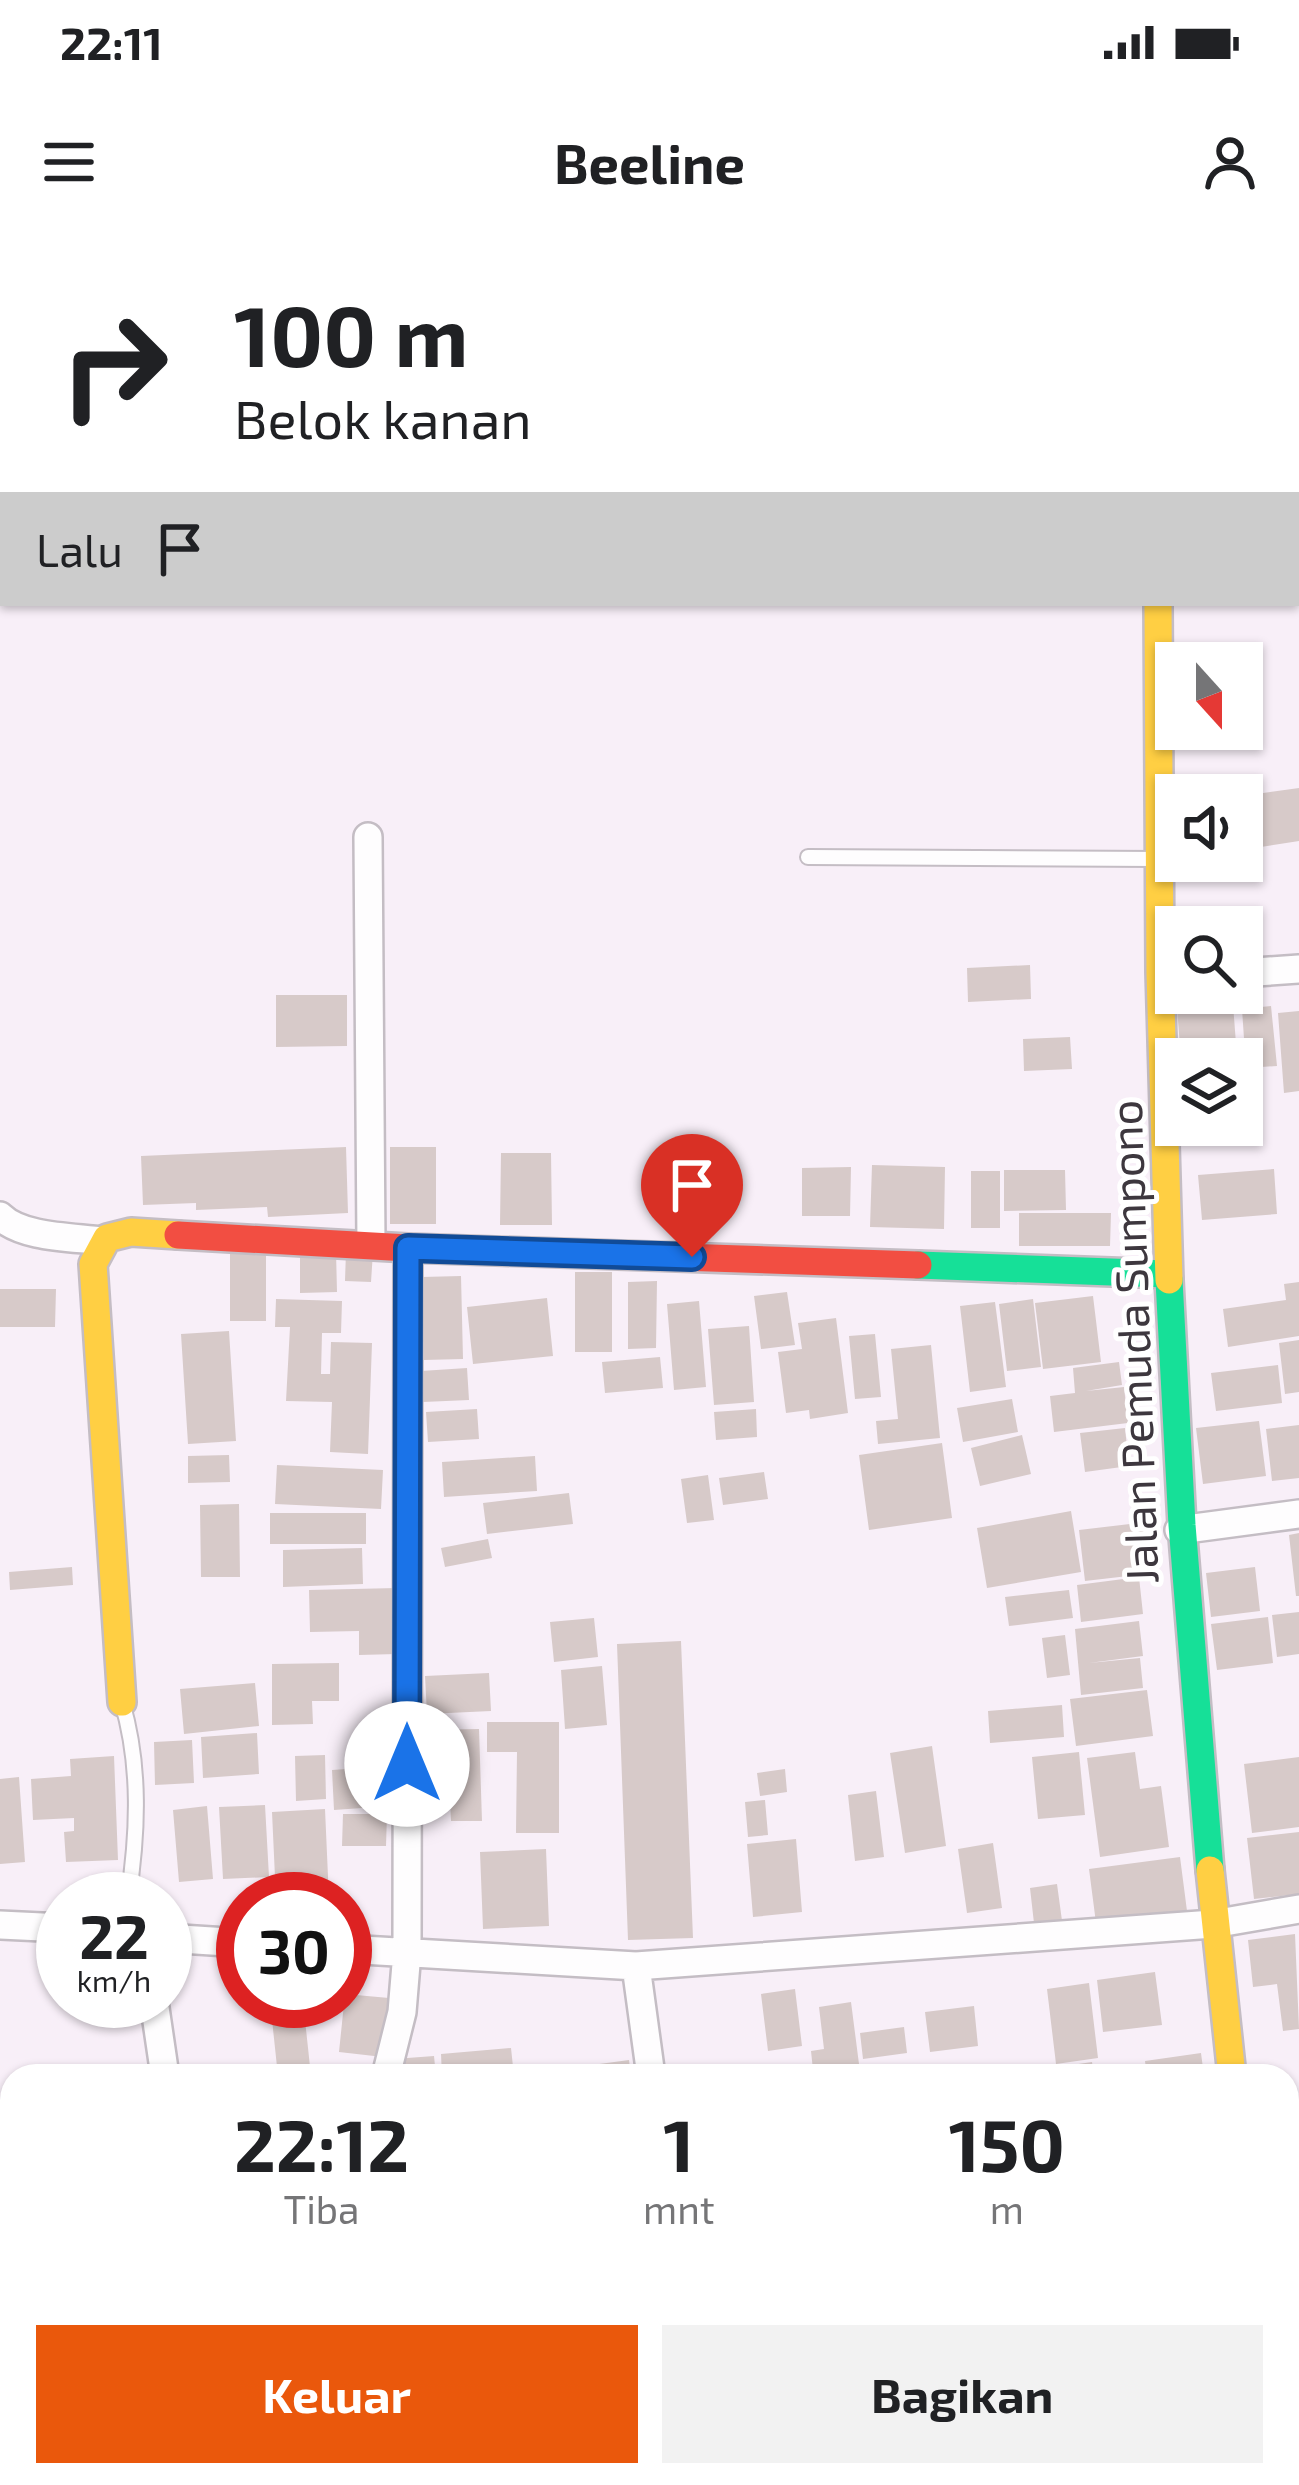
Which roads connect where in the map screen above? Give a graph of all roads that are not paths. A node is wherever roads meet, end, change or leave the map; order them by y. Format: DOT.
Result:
graph roads {
  1 [pos="1159,606"];
  2 [pos="368,837"];
  3 [pos="808,857"];
  4 [pos="1150,859"];
  5 [pos="1158,906"];
  6 [pos="1299,969"];
  7 [pos="1263,972"];
  8 [pos="1169,1014"];
  9 [pos="0,1216"];
  10 [pos="103,1241"];
  11 [pos="371,1244"];
  12 [pos="408,1248"];
  13 [pos="1166,1274"];
  14 [pos="1299,1514"];
  15 [pos="1179,1530"];
  16 [pos="122,1702"];
  17 [pos="132,1872"];
  18 [pos="1299,1910"];
  19 [pos="0,1924"];
  20 [pos="1214,1924"];
  21 [pos="36,1926"];
  22 [pos="372,1950"];
  23 [pos="407,1952"];
  24 [pos="636,1966"];
  25 [pos="158,2028"];
  26 [pos="163,2064"];
  27 [pos="389,2064"];
  28 [pos="649,2064"];
  29 [pos="1231,2064"];
  1 -- 4 [label="street, Jalan Pemuda Sumpono"];
  2 -- 11 [label="street"];
  3 -- 4 [label="lane"];
  4 -- 5 [label="street, Jalan Pemuda Sumpono"];
  6 -- 7 [label="street"];
  8 -- 13 [label="street, Jalan Pemuda Sumpono"];
  9 -- 10 [label="street"];
  10 -- 11 [label="street"];
  10 -- 16 [label="street"];
  11 -- 12 [label="street"];
  12 -- 13 [label="street"];
  12 -- 23 [label="street"];
  13 -- 15 [label="street, Jalan Pemuda Sumpono"];
  14 -- 15 [label="street"];
  15 -- 20 [label="street, Jalan Pemuda Sumpono"];
  16 -- 17 [label="lane"];
  18 -- 20 [label="street"];
  19 -- 21 [label="street"];
  20 -- 24 [label="street"];
  20 -- 29 [label="street, Jalan Pemuda Sumpono"];
  22 -- 23 [label="street"];
  23 -- 24 [label="street"];
  23 -- 27 [label="street"];
  24 -- 28 [label="street"];
  25 -- 26 [label="street"];
}
